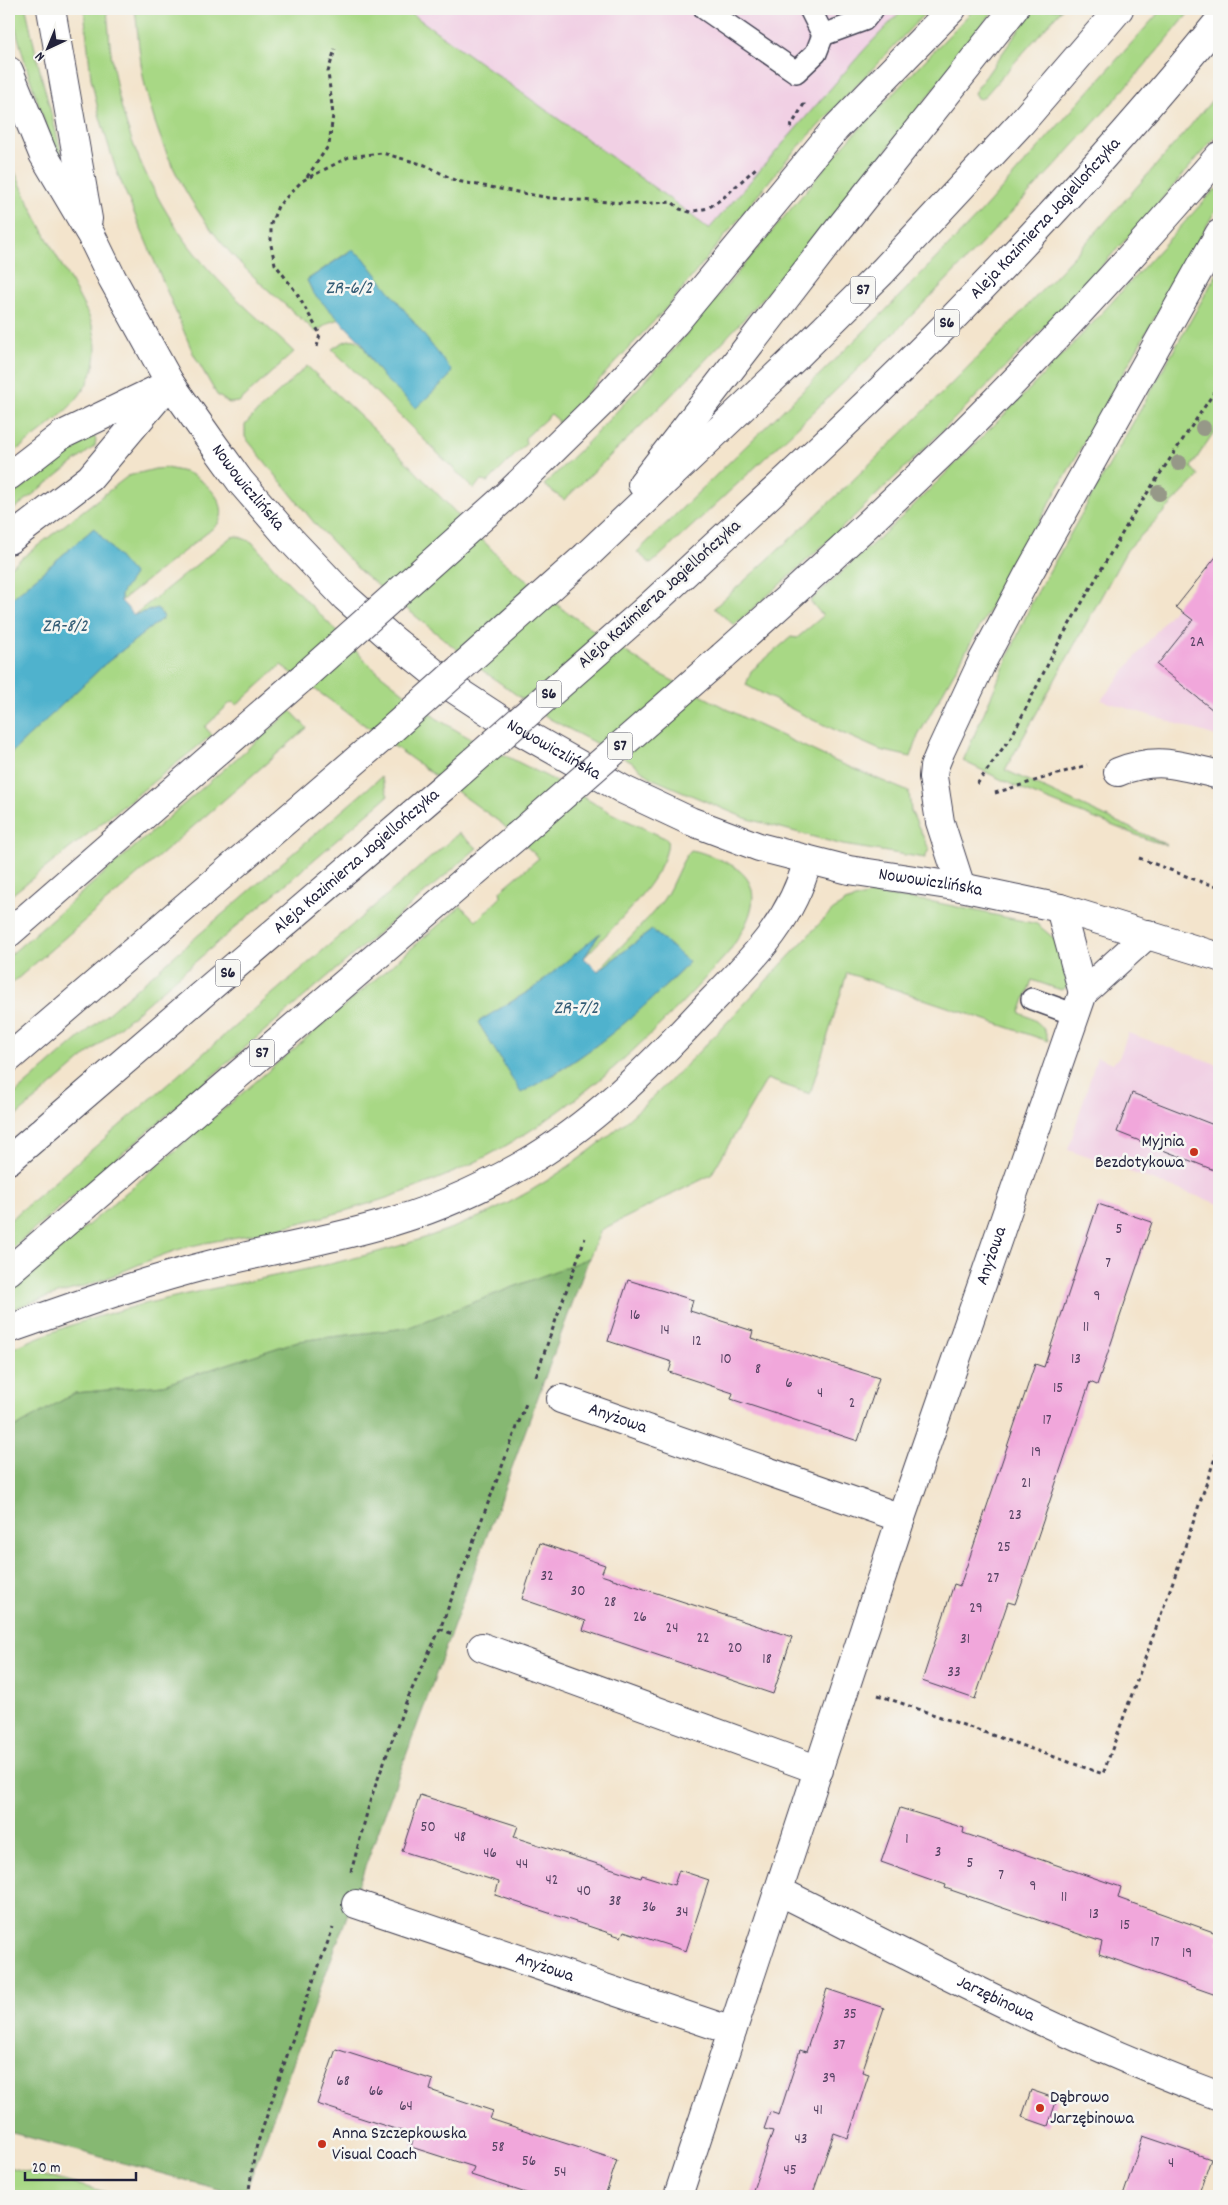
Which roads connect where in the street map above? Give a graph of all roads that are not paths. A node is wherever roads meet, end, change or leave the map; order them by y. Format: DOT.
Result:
graph roads {
  1 [pos="52,9"];
  2 [pos="705,9"];
  3 [pos="810,9"];
  4 [pos="873,9"];
  5 [pos="952,9"];
  6 [pos="1014,9"];
  7 [pos="1119,9"];
  8 [pos="1219,21"];
  9 [pos="823,35"];
  10 [pos="9,71"];
  11 [pos="1219,156"];
  12 [pos="1219,234"];
  13 [pos="91,235"];
  14 [pos="170,383"];
  15 [pos="9,476"];
  16 [pos="9,540"];
  17 [pos="587,555"];
  18 [pos="1118,772"];
  19 [pos="1219,775"];
  20 [pos="808,860"];
  21 [pos="961,886"];
  22 [pos="1060,908"];
  23 [pos="9,933"];
  24 [pos="1148,934"];
  25 [pos="1219,957"];
  26 [pos="1032,999"];
  27 [pos="1079,1004"];
  28 [pos="9,1058"];
  29 [pos="9,1160"];
  30 [pos="9,1271"];
  31 [pos="9,1329"];
  32 [pos="561,1399"];
  33 [pos="901,1518"];
  34 [pos="482,1647"];
  35 [pos="819,1770"];
  36 [pos="779,1890"];
  37 [pos="352,1892"];
  38 [pos="732,2031"];
  39 [pos="1219,2096"];
  40 [pos="678,2196"];
  1 -- 13 [label="main road, Nowowiczlińska"];
  2 -- 9 [label="lane"];
  3 -- 9 [label="lane"];
  4 -- 9 [label="lane"];
  5 -- 23 [label="main road, bridge"];
  6 -- 17 [label="main road, S7"];
  7 -- 17 [label="main road, S7"];
  8 -- 29 [label="main road, Aleja Kazimierza Jagiellończyka / S6, bridge"];
  10 -- 13 [label="main road, Nowowiczlińska"];
  11 -- 30 [label="main road, S7, bridge"];
  12 -- 21 [label="main road"];
  13 -- 14 [label="main road, Nowowiczlińska"];
  14 -- 15 [label="main road"];
  14 -- 16 [label="main road"];
  14 -- 20 [label="main road, Nowowiczlińska"];
  17 -- 28 [label="main road, S7, bridge"];
  18 -- 19 [label="main road"];
  20 -- 21 [label="main road, Nowowiczlińska"];
  20 -- 31 [label="main road"];
  21 -- 22 [label="main road, Nowowiczlińska"];
  22 -- 24 [label="main road, Nowowiczlińska"];
  22 -- 27 [label="main road"];
  24 -- 25 [label="main road, Nowowiczlińska"];
  24 -- 27 [label="main road"];
  26 -- 27 [label="lane"];
  27 -- 33 [label="main road, Anyżowa"];
  32 -- 33 [label="main road, Anyżowa"];
  33 -- 35 [label="main road, Anyżowa"];
  34 -- 35 [label="main road"];
  35 -- 36 [label="main road, Anyżowa"];
  36 -- 38 [label="main road, Anyżowa"];
  36 -- 39 [label="main road, Jarzębinowa"];
  37 -- 38 [label="main road, Anyżowa"];
  38 -- 40 [label="main road, Anyżowa"];
}
